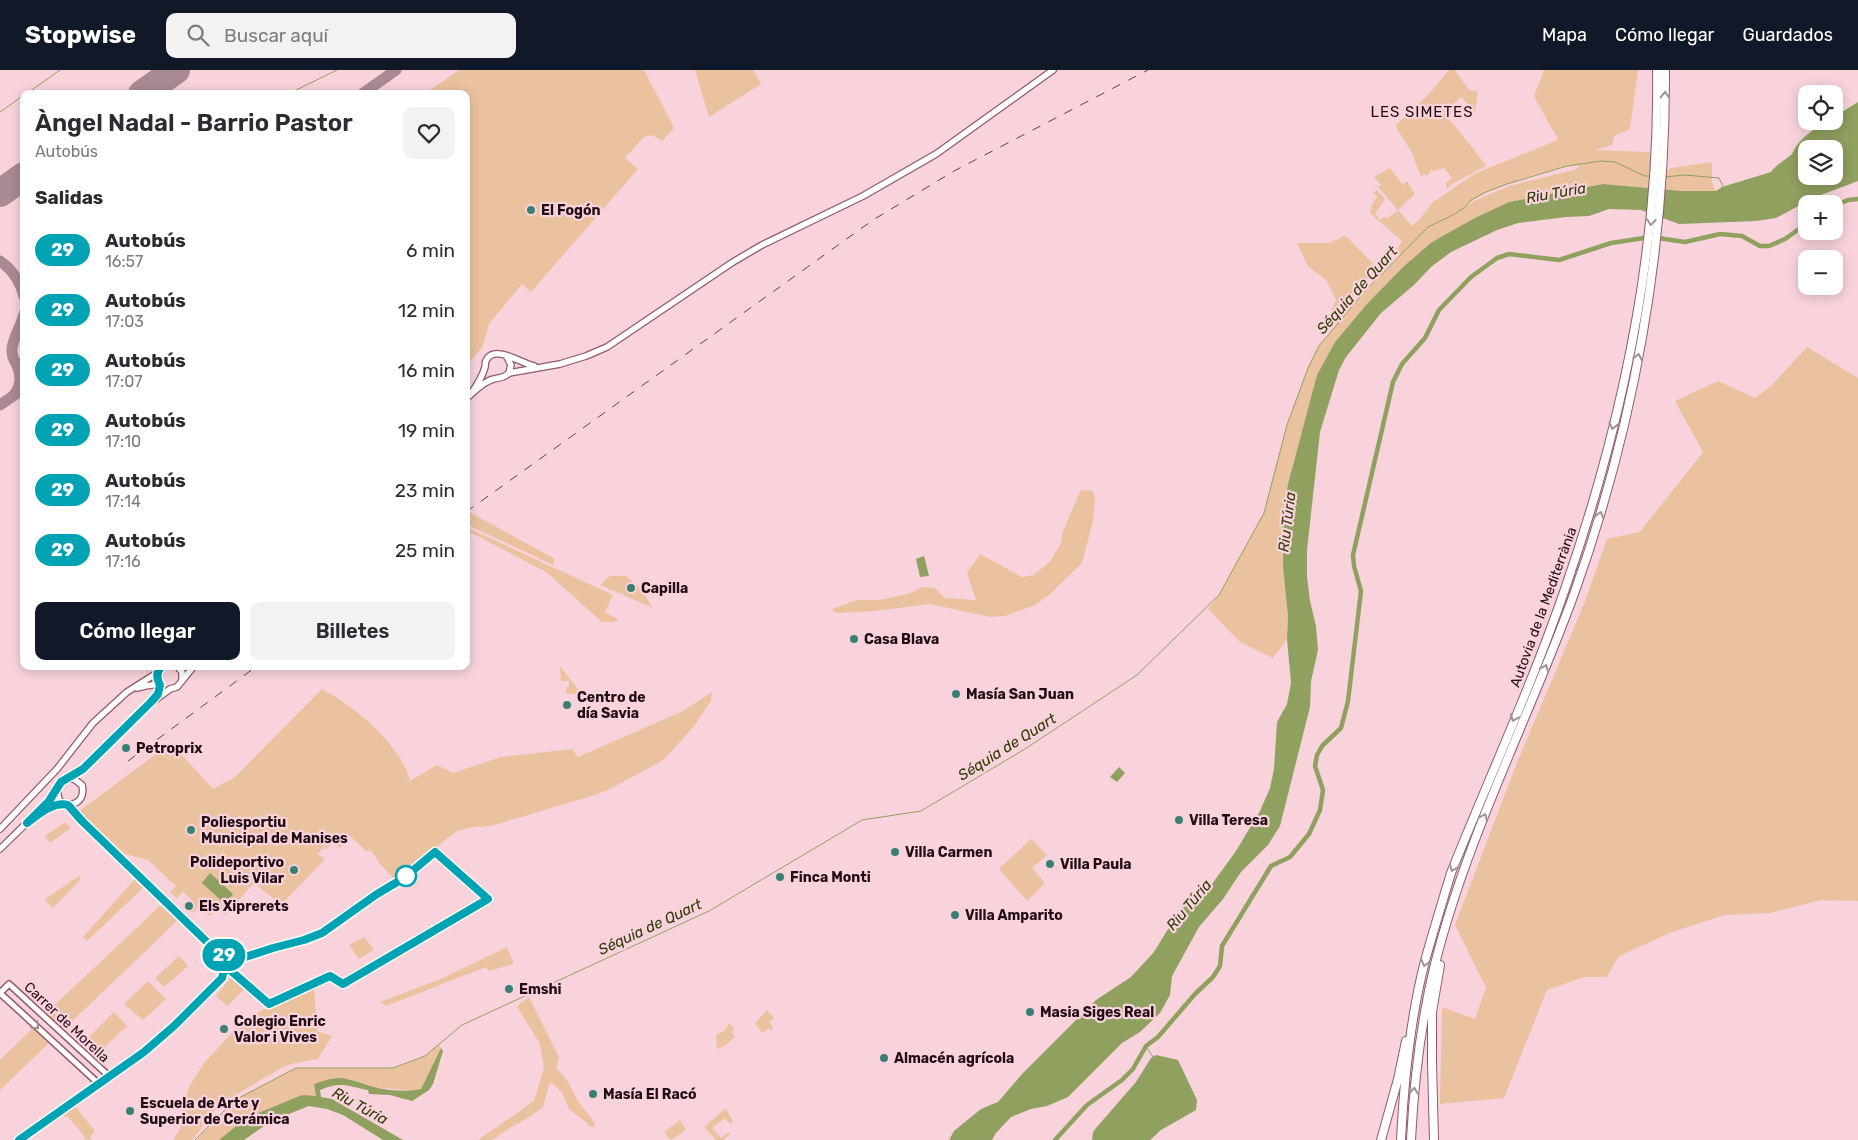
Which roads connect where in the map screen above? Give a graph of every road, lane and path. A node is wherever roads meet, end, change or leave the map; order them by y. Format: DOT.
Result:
graph roads {
  1 [pos="1053,70"];
  2 [pos="1657,70"];
  3 [pos="1665,70"];
  4 [pos="1661,121"];
  5 [pos="1647,276"];
  6 [pos="507,357"];
  7 [pos="538,367"];
  8 [pos="485,368"];
  9 [pos="509,373"];
  10 [pos="494,378"];
  11 [pos="470,394"];
  12 [pos="470,396"];
  13 [pos="159,670"];
  14 [pos="180,670"];
  15 [pos="191,670"];
  16 [pos="157,673"];
  17 [pos="182,680"];
  18 [pos="160,685"];
  19 [pos="170,690"];
  20 [pos="127,692"];
  21 [pos="151,702"];
  22 [pos="83,769"];
  23 [pos="66,779"];
  24 [pos="80,783"];
  25 [pos="56,790"];
  26 [pos="66,804"];
  27 [pos="76,804"];
  28 [pos="76,814"];
  29 [pos="27,823"];
  30 [pos="0,829"];
  31 [pos="0,849"];
  32 [pos="1450,912"];
  33 [pos="209,944"];
  34 [pos="226,957"];
  35 [pos="221,960"];
  36 [pos="224,970"];
  37 [pos="0,993"];
  38 [pos="1414,1013"];
  39 [pos="110,1077"];
  40 [pos="99,1084"];
  41 [pos="19,1140"];
  42 [pos="1381,1140"];
  43 [pos="1401,1140"];
  44 [pos="1411,1140"];
  45 [pos="1434,1140"];
  1 -- 7 [label="main road"];
  2 -- 4 [label="highway, Autovia de la Mediterrània"];
  4 -- 3 [label="highway, Autovia de la Mediterrània, one-way"];
  4 -- 5 [label="highway, Autovia de la Mediterrània"];
  32 -- 5 [label="highway, Autovia de la Mediterrània, one-way"];
  5 -- 38 [label="highway, Autovia de la Mediterrània, one-way"];
  6 -- 7 [label="main road"];
  6 -- 8 [label="main road"];
  6 -- 9 [label="main road"];
  7 -- 9 [label="main road"];
  8 -- 10 [label="main road"];
  8 -- 11 [label="main road"];
  9 -- 10 [label="main road"];
  10 -- 12 [label="main road"];
  13 -- 16 [label="main road"];
  14 -- 17 [label="main road"];
  15 -- 17 [label="main road"];
  16 -- 18 [label="main road"];
  16 -- 20 [label="main road"];
  17 -- 19 [label="main road"];
  18 -- 19 [label="main road"];
  18 -- 20 [label="main road"];
  18 -- 21 [label="main road"];
  19 -- 21 [label="main road"];
  20 -- 30 [label="main road"];
  21 -- 22 [label="main road"];
  22 -- 23 [label="main road"];
  22 -- 24 [label="main road"];
  23 -- 24 [label="main road"];
  23 -- 25 [label="main road"];
  24 -- 27 [label="main road"];
  25 -- 26 [label="main road"];
  25 -- 29 [label="main road"];
  26 -- 27 [label="main road"];
  26 -- 28 [label="street"];
  26 -- 29 [label="main road"];
  27 -- 28 [label="street"];
  28 -- 33 [label="street"];
  29 -- 31 [label="main road"];
  44 -- 32 [label="highway, Autovia de la Mediterrània, one-way"];
  32 -- 45 [label="highway"];
  33 -- 34 [label="street"];
  33 -- 35 [label="street"];
  34 -- 35 [label="street"];
  34 -- 36 [label="street"];
  35 -- 36 [label="street"];
  36 -- 39 [label="street"];
  37 -- 39 [label="street, Carrer de Morella"];
  37 -- 40 [label="street, Carrer de Morella, one-way"];
  38 -- 42 [label="highway"];
  38 -- 43 [label="highway, Autovia de la Mediterrània"];
  39 -- 40 [label="street"];
  40 -- 41 [label="street"];
}
